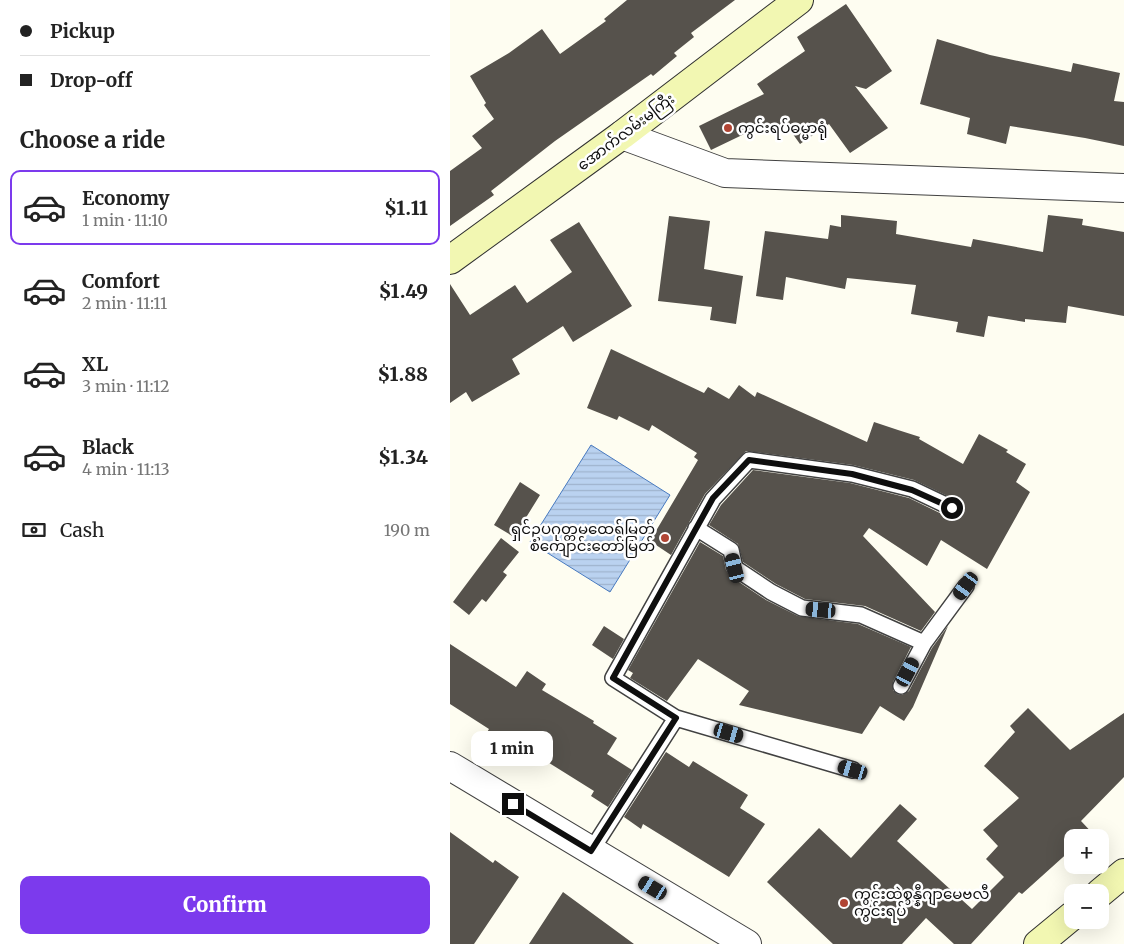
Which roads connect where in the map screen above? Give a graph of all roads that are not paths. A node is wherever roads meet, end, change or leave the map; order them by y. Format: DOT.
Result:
graph roads {
  1 [pos="799,0"];
  2 [pos="622,136"];
  3 [pos="1124,188"];
  4 [pos="450,260"];
  5 [pos="952,508"];
  6 [pos="696,528"];
  7 [pos="966,586"];
  8 [pos="924,643"];
  9 [pos="901,686"];
  10 [pos="676,718"];
  11 [pos="450,766"];
  12 [pos="853,770"];
  13 [pos="591,851"];
  14 [pos="1124,873"];
  15 [pos="1109,886"];
  16 [pos="1064,923"];
  17 [pos="747,944"];
  18 [pos="1038,944"];
  1 -- 2 [label="main road, အောက်လမ်းမကြီး"];
  2 -- 3 [label="street"];
  2 -- 4 [label="main road, အောက်လမ်းမကြီး"];
  5 -- 6 [label="lane"];
  6 -- 8 [label="lane"];
  6 -- 10 [label="lane"];
  7 -- 8 [label="lane"];
  8 -- 9 [label="lane"];
  10 -- 12 [label="lane"];
  10 -- 13 [label="lane"];
  11 -- 13 [label="street"];
  13 -- 17 [label="street"];
  14 -- 15 [label="main road"];
  16 -- 18 [label="main road"];
}
